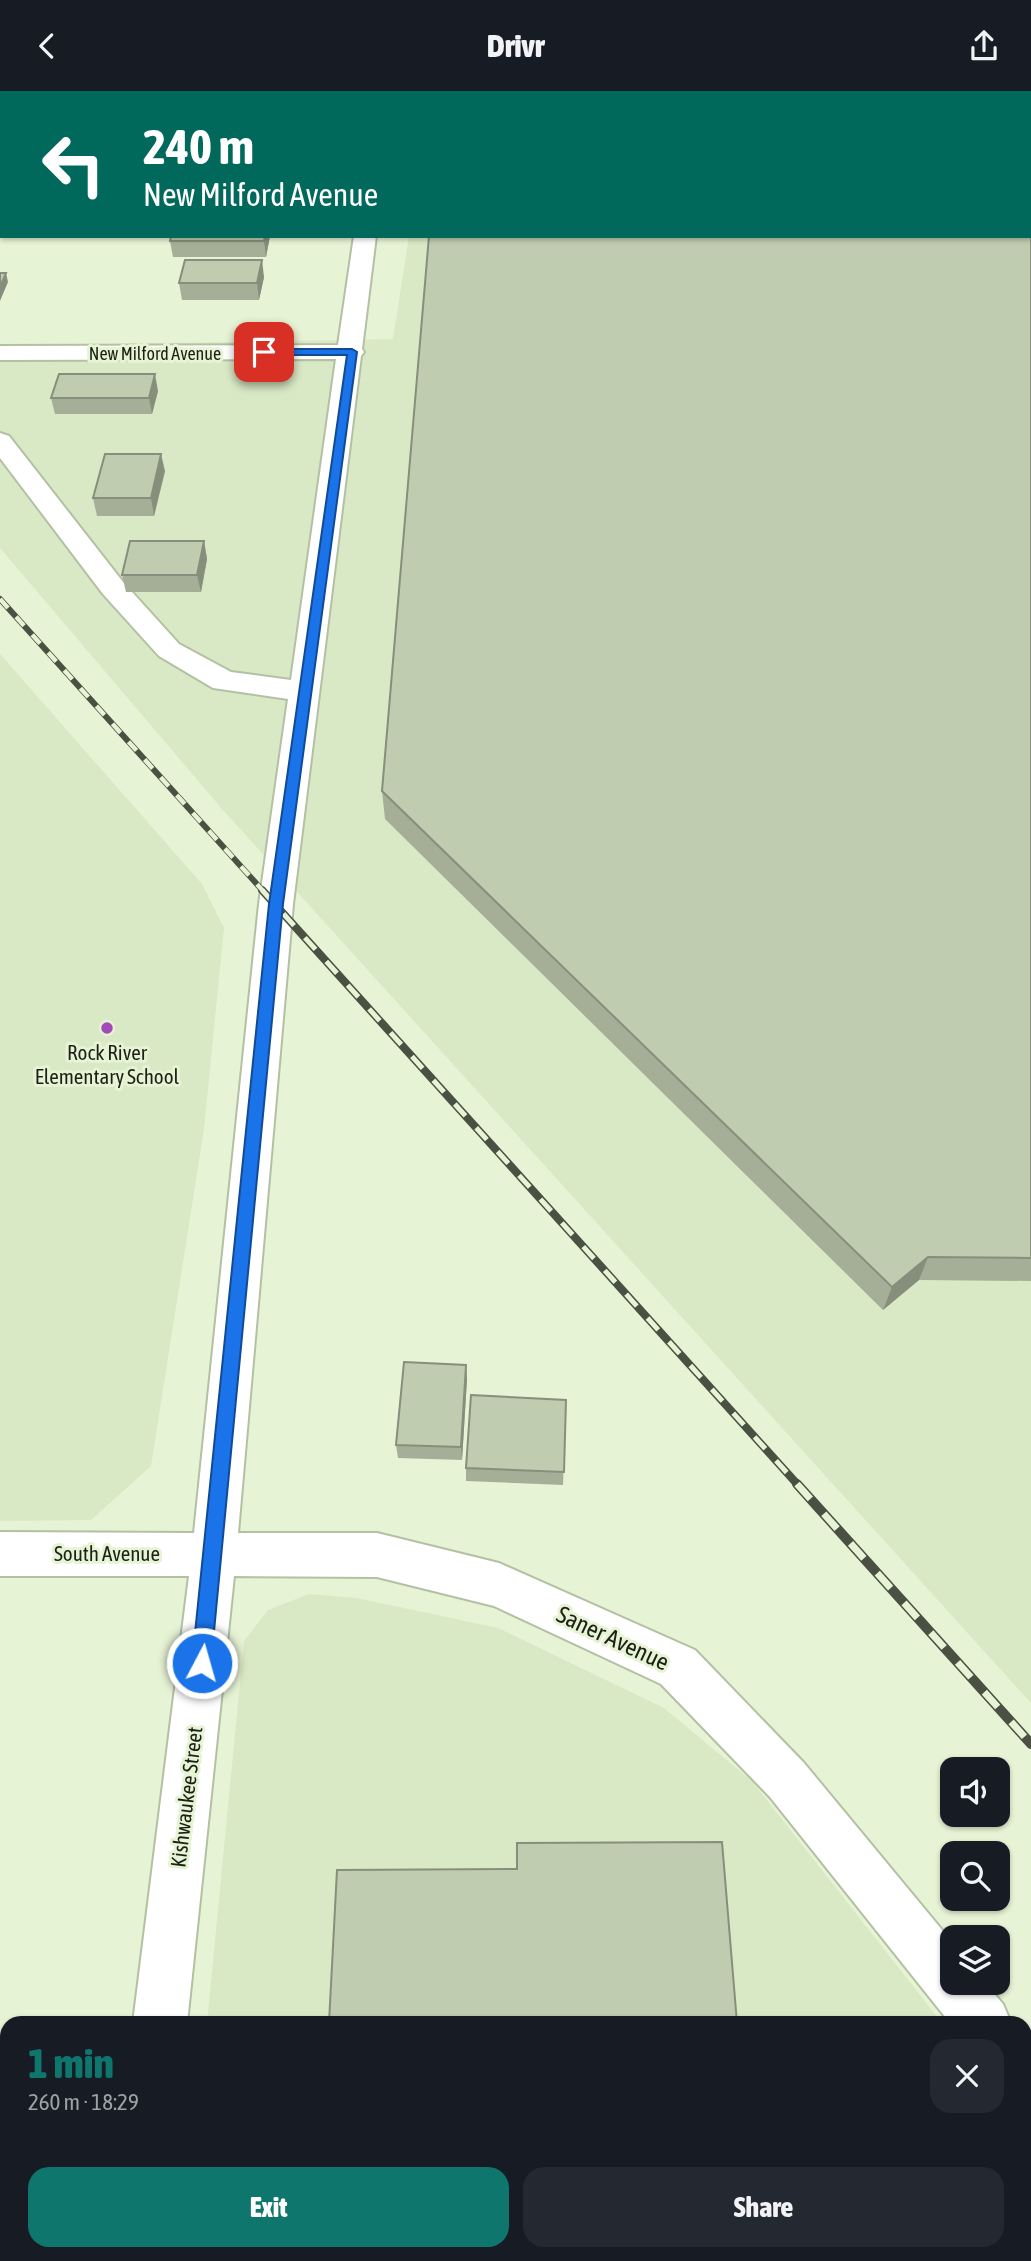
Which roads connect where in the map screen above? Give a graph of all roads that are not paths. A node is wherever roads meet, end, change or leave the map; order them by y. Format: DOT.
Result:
graph roads {
  1 [pos="139,91"];
  2 [pos="170,91"];
  3 [pos="365,238"];
  4 [pos="352,352"];
  5 [pos="0,353"];
  6 [pos="0,441"];
  7 [pos="305,692"];
  8 [pos="214,1553"];
  9 [pos="0,1554"];
  10 [pos="161,2016"];
  11 [pos="978,2016"];
  1 -- 2 [label="main road"];
  3 -- 4 [label="street, Kishwaukee Street"];
  4 -- 5 [label="street, New Milford Avenue"];
  4 -- 7 [label="street, Kishwaukee Street"];
  6 -- 7 [label="street"];
  7 -- 8 [label="street, Kishwaukee Street"];
  8 -- 9 [label="street, South Avenue"];
  8 -- 10 [label="street, Kishwaukee Street"];
  8 -- 11 [label="street, Saner Avenue"];
}
